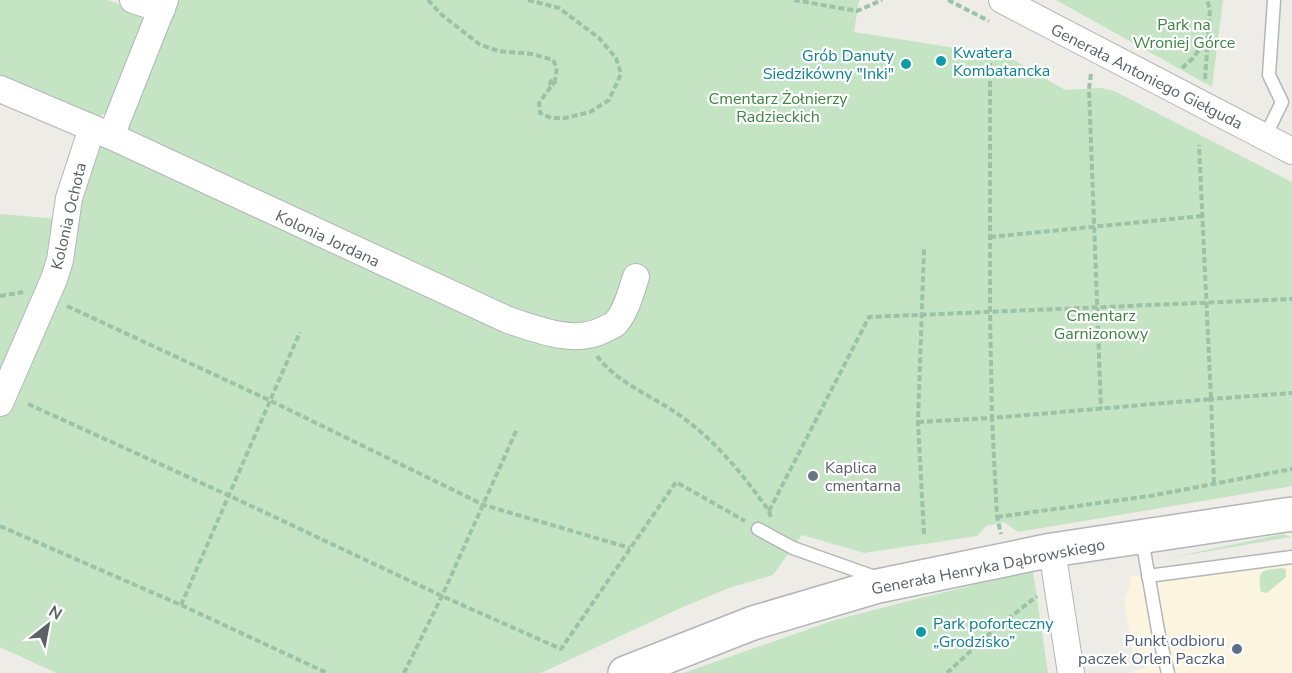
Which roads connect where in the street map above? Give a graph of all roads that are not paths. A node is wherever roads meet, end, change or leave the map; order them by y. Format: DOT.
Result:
graph roads {
  1 [pos="133,0"];
  2 [pos="1002,0"];
  3 [pos="1274,0"];
  4 [pos="163,4"];
  5 [pos="0,89"];
  6 [pos="101,132"];
  7 [pos="1265,137"];
  8 [pos="1292,151"];
  9 [pos="636,277"];
  10 [pos="0,403"];
  11 [pos="1292,514"];
  12 [pos="758,529"];
  13 [pos="1141,537"];
  14 [pos="1292,557"];
  15 [pos="1054,565"];
  16 [pos="1148,576"];
  17 [pos="878,586"];
  18 [pos="625,673"];
  19 [pos="1071,673"];
  20 [pos="1168,673"];
  1 -- 4 [label="street"];
  2 -- 7 [label="street, Generała Antoniego Giełguda"];
  3 -- 7 [label="lane"];
  4 -- 6 [label="street, Kolonia Ochota"];
  5 -- 6 [label="street, Kolonia Jordana"];
  6 -- 9 [label="street, Kolonia Jordana"];
  6 -- 10 [label="street, Kolonia Ochota"];
  7 -- 8 [label="street, Generała Antoniego Giełguda"];
  11 -- 13 [label="street, Generała Henryka Dąbrowskiego"];
  12 -- 17 [label="lane"];
  13 -- 15 [label="street, Generała Henryka Dąbrowskiego"];
  13 -- 16 [label="lane"];
  14 -- 16 [label="lane"];
  15 -- 17 [label="street, Generała Henryka Dąbrowskiego"];
  15 -- 19 [label="street"];
  16 -- 20 [label="lane"];
  17 -- 18 [label="street, Generała Henryka Dąbrowskiego"];
}
